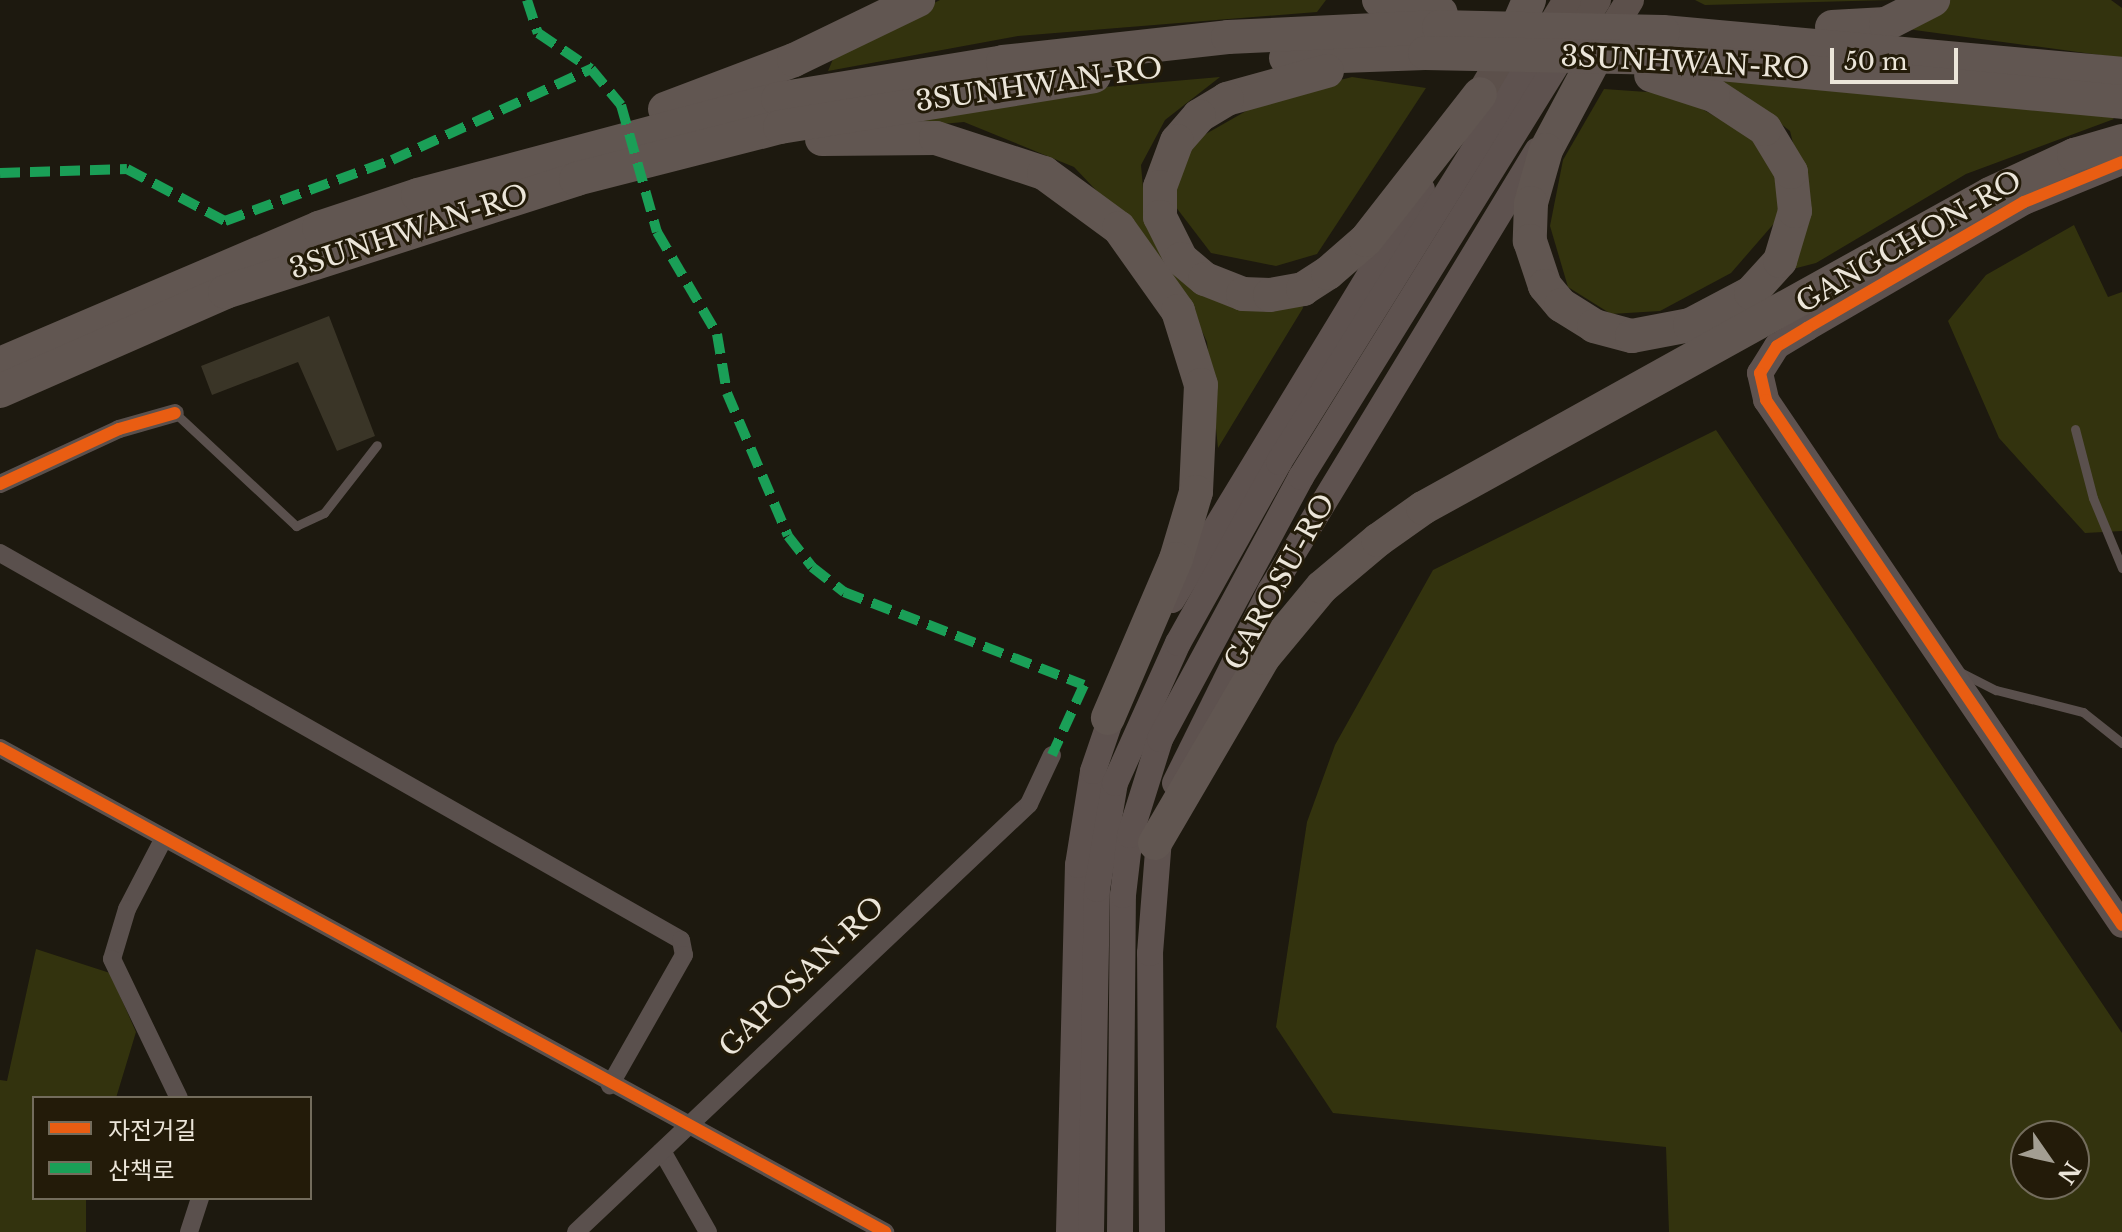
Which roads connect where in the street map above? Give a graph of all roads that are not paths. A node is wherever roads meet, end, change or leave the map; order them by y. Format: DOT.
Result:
graph roads {
  1 [pos="918,0"];
  2 [pos="1379,0"];
  3 [pos="1567,0"];
  4 [pos="1630,0"];
  5 [pos="1933,0"];
  6 [pos="1557,28"];
  7 [pos="1435,31"];
  8 [pos="1659,46"];
  9 [pos="2122,74"];
  10 [pos="1480,94"];
  11 [pos="2122,102"];
  12 [pos="2122,141"];
  13 [pos="2122,162"];
  14 [pos="499,172"];
  15 [pos="576,179"];
  16 [pos="0,364"];
  17 [pos="0,391"];
  18 [pos="175,413"];
  19 [pos="2075,429"];
  20 [pos="377,445"];
  21 [pos="0,484"];
  22 [pos="0,553"];
  23 [pos="2122,568"];
  24 [pos="1944,664"];
  25 [pos="1108,718"];
  26 [pos="2122,743"];
  27 [pos="0,748"];
  28 [pos="1052,755"];
  29 [pos="164,838"];
  30 [pos="1155,843"];
  31 [pos="2122,925"];
  32 [pos="1122,941"];
  33 [pos="1150,1016"];
  34 [pos="1092,1066"];
  35 [pos="610,1085"];
  36 [pos="178,1096"];
  37 [pos="689,1126"];
  38 [pos="662,1151"];
  39 [pos="199,1200"];
  40 [pos="189,1232"];
  41 [pos="576,1232"];
  42 [pos="708,1232"];
  43 [pos="885,1232"];
  44 [pos="1069,1232"];
  45 [pos="1091,1232"];
  46 [pos="1120,1232"];
  47 [pos="1152,1232"];
  1 -- 14 [label="highway"];
  2 -- 7 [label="highway"];
  3 -- 6 [label="main road, GAROSU-RO"];
  4 -- 6 [label="main road, GAROSU-RO"];
  5 -- 8 [label="highway"];
  6 -- 7 [label="highway, bridge"];
  6 -- 8 [label="highway, bridge"];
  6 -- 8 [label="highway, bridge"];
  6 -- 8 [label="highway"];
  6 -- 10 [label="main road"];
  6 -- 30 [label="main road, GAROSU-RO"];
  6 -- 32 [label="main road, GAROSU-RO"];
  6 -- 34 [label="main road, GAROSU-RO"];
  7 -- 10 [label="highway"];
  7 -- 14 [label="highway, 3SUNHWAN-RO"];
  7 -- 15 [label="highway, 3SUNHWAN-RO"];
  8 -- 9 [label="highway, 3SUNHWAN-RO"];
  8 -- 11 [label="highway, 3SUNHWAN-RO"];
  10 -- 25 [label="main road, GAROSU-RO"];
  12 -- 30 [label="highway"];
  13 -- 24 [label="main road, GANGCHON-RO"];
  14 -- 16 [label="highway, 3SUNHWAN-RO"];
  15 -- 17 [label="highway, 3SUNHWAN-RO"];
  15 -- 25 [label="highway"];
  18 -- 20 [label="lane"];
  18 -- 21 [label="street"];
  19 -- 23 [label="lane"];
  22 -- 35 [label="street"];
  24 -- 26 [label="lane"];
  24 -- 31 [label="main road"];
  25 -- 44 [label="main road, GAROSU-RO"];
  27 -- 29 [label="street"];
  28 -- 37 [label="street, GAPOSAN-RO"];
  29 -- 35 [label="street"];
  29 -- 36 [label="street"];
  30 -- 32 [label="main road"];
  30 -- 33 [label="main road, GAROSU-RO"];
  32 -- 33 [label="main road"];
  32 -- 46 [label="main road, GAROSU-RO"];
  33 -- 47 [label="main road, GAROSU-RO"];
  34 -- 44 [label="main road, GAROSU-RO"];
  34 -- 45 [label="main road, GAROSU-RO"];
  35 -- 37 [label="street"];
  37 -- 38 [label="street, GAPOSAN-RO"];
  37 -- 43 [label="street"];
  38 -- 41 [label="street, GAPOSAN-RO"];
  38 -- 42 [label="street"];
  39 -- 40 [label="street"];
}
